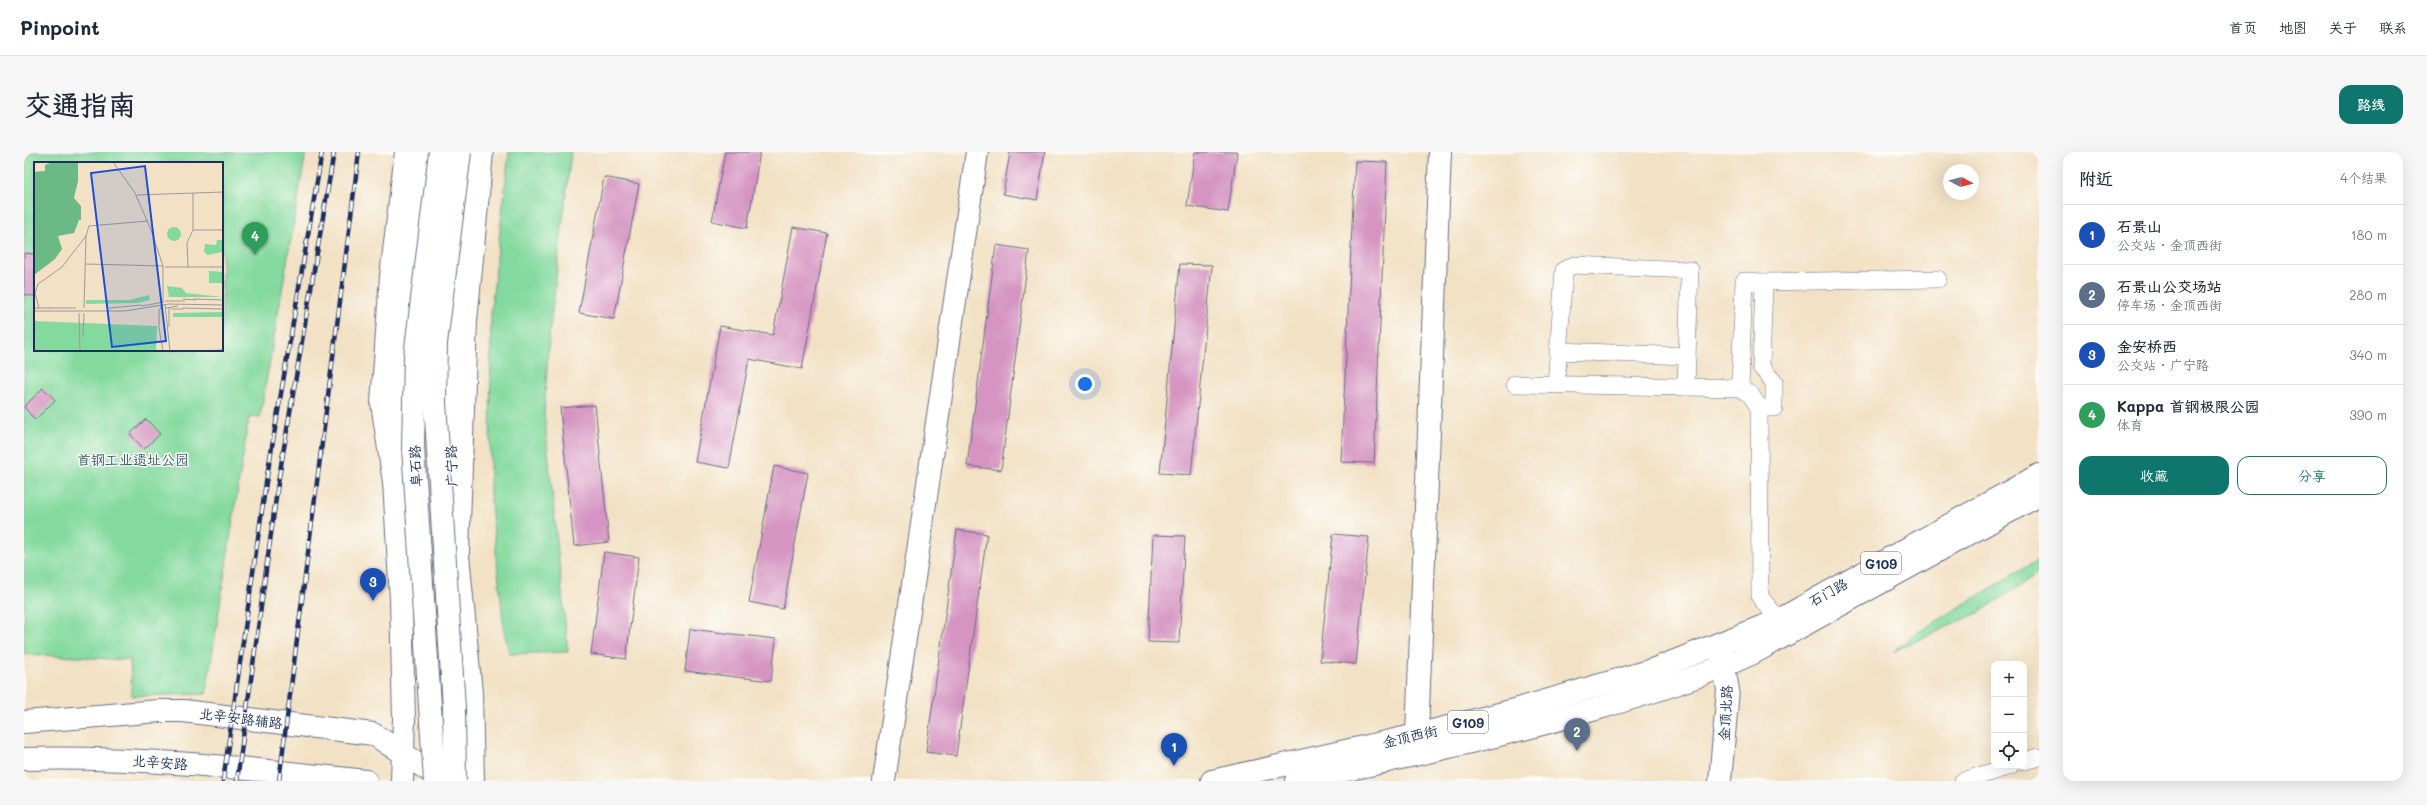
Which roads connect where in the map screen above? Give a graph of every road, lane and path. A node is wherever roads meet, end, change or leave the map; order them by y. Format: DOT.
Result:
graph roads {
  1 [pos="406,152"];
  2 [pos="425,152"];
  3 [pos="440,152"];
  4 [pos="460,152"];
  5 [pos="472,152"];
  6 [pos="482,152"];
  7 [pos="977,152"];
  8 [pos="1440,152"];
  9 [pos="1938,279"];
  10 [pos="1764,282"];
  11 [pos="1558,351"];
  12 [pos="1687,356"];
  13 [pos="1515,384"];
  14 [pos="1556,385"];
  15 [pos="1686,387"];
  16 [pos="1740,388"];
  17 [pos="1759,408"];
  18 [pos="2039,475"];
  19 [pos="394,482"];
  20 [pos="2039,495"];
  21 [pos="458,552"];
  22 [pos="1779,620"];
  23 [pos="1719,645"];
  24 [pos="1725,666"];
  25 [pos="24,722"];
  26 [pos="1417,735"];
  27 [pos="404,756"];
  28 [pos="2039,757"];
  29 [pos="24,759"];
  30 [pos="2027,760"];
  31 [pos="2001,769"];
  32 [pos="366,781"];
  33 [pos="402,781"];
  34 [pos="435,781"];
  35 [pos="444,781"];
  36 [pos="455,781"];
  37 [pos="473,781"];
  38 [pos="884,781"];
  39 [pos="1212,781"];
  40 [pos="1296,781"];
  41 [pos="1720,781"];
  42 [pos="1963,781"];
  1 -- 19 [label="main road"];
  2 -- 19 [label="main road"];
  3 -- 34 [label="main road, 阜石路, bridge"];
  4 -- 36 [label="main road, 阜石路, bridge"];
  5 -- 21 [label="main road, 广宁路"];
  6 -- 21 [label="main road"];
  7 -- 38 [label="main road"];
  8 -- 26 [label="main road"];
  9 -- 10 [label="street"];
  10 -- 16 [label="street"];
  10 -- 17 [label="street"];
  11 -- 12 [label="street"];
  11 -- 12 [label="street"];
  11 -- 14 [label="street"];
  12 -- 15 [label="street"];
  13 -- 14 [label="street"];
  14 -- 15 [label="street"];
  15 -- 16 [label="street"];
  16 -- 17 [label="street"];
  17 -- 22 [label="street"];
  18 -- 22 [label="main road, 石门路 / G109"];
  19 -- 27 [label="main road"];
  20 -- 24 [label="main road, 石门路 / G109"];
  21 -- 37 [label="main road, 广宁路"];
  22 -- 23 [label="main road, 石门路 / G109"];
  23 -- 24 [label="main road, 金顶北路"];
  23 -- 26 [label="main road, 金顶西街 / G109"];
  24 -- 40 [label="main road, 金顶西街 / G109"];
  24 -- 41 [label="main road, 金顶北路"];
  25 -- 27 [label="main road, 北辛安路辅路"];
  26 -- 39 [label="main road, 金顶西街 / G109"];
  27 -- 33 [label="main road"];
  27 -- 35 [label="main road, 北辛安路辅路"];
  28 -- 30 [label="street"];
  29 -- 32 [label="main road, 北辛安路"];
  31 -- 42 [label="street"];
}
